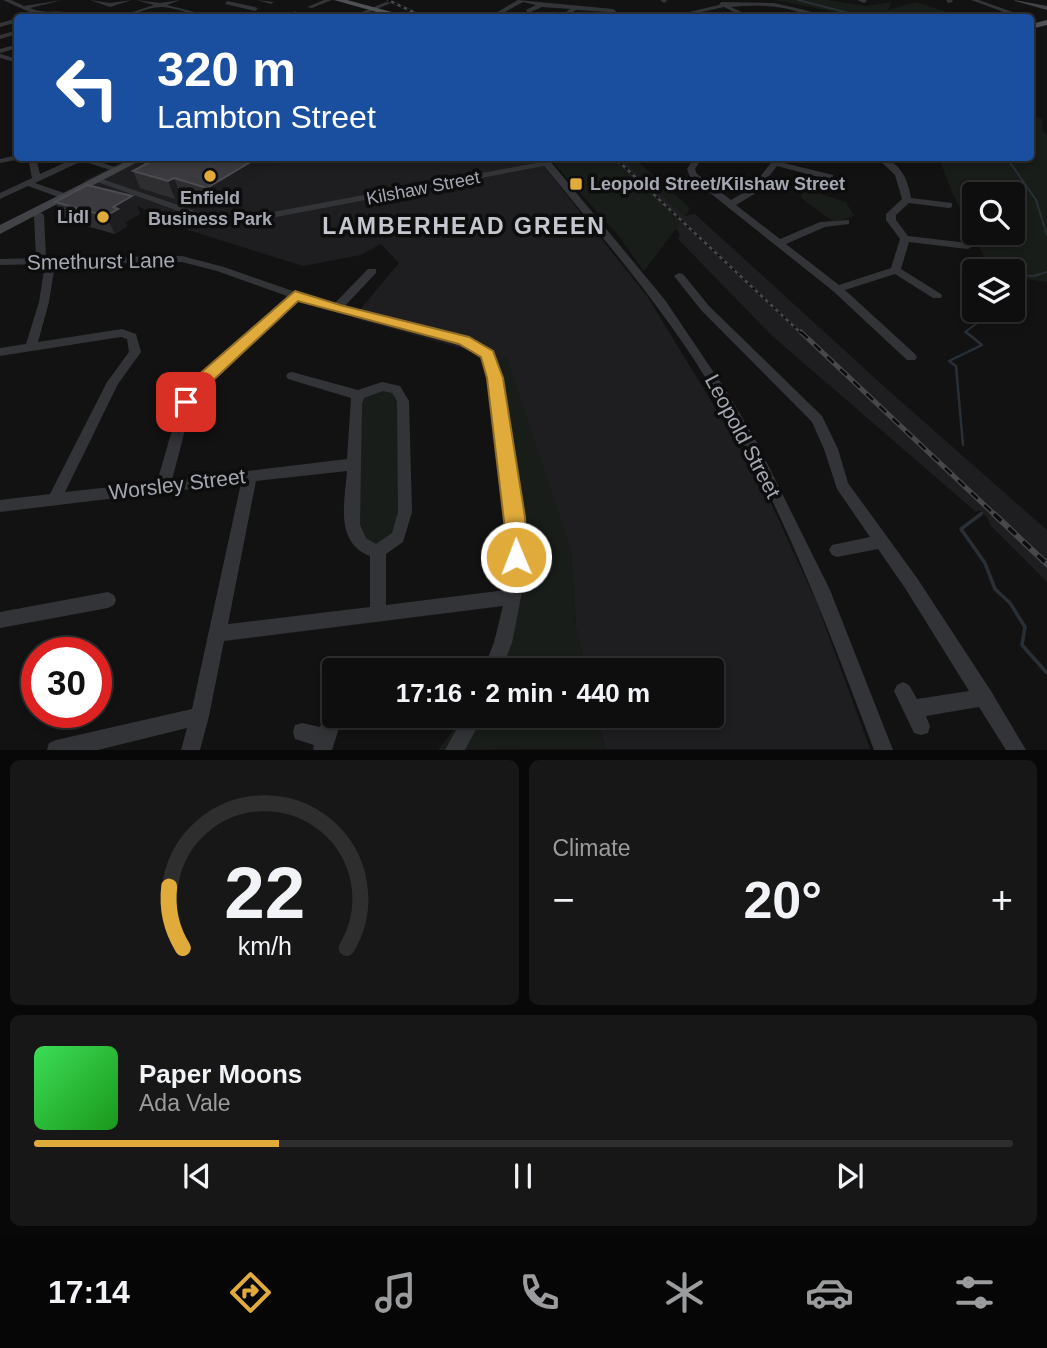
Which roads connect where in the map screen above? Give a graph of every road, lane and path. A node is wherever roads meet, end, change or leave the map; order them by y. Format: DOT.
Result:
graph roads {
  1 [pos="4,0"];
  2 [pos="60,0"];
  3 [pos="93,0"];
  4 [pos="130,0"];
  5 [pos="139,0"];
  6 [pos="177,0"];
  7 [pos="258,0"];
  8 [pos="329,0"];
  9 [pos="338,0"];
  10 [pos="522,0"];
  11 [pos="963,0"];
  12 [pos="974,0"];
  13 [pos="271,2"];
  14 [pos="227,3"];
  15 [pos="387,3"];
  16 [pos="374,4"];
  17 [pos="720,4"];
  18 [pos="541,5"];
  19 [pos="157,6"];
  20 [pos="239,6"];
  21 [pos="988,6"];
  22 [pos="1013,6"];
  23 [pos="25,7"];
  24 [pos="310,7"];
  25 [pos="575,8"];
  26 [pos="1046,8"];
  27 [pos="252,9"];
  28 [pos="977,10"];
  29 [pos="528,11"];
  30 [pos="188,12"];
  31 [pos="40,13"];
  32 [pos="811,13"];
  33 [pos="66,14"];
  34 [pos="130,14"];
  35 [pos="183,14"];
  36 [pos="197,14"];
  37 [pos="359,14"];
  38 [pos="400,14"];
  39 [pos="496,14"];
  40 [pos="566,14"];
  41 [pos="610,14"];
  42 [pos="696,14"];
  43 [pos="743,14"];
  44 [pos="806,14"];
  45 [pos="33,161"];
  46 [pos="74,161"];
  47 [pos="91,161"];
  48 [pos="134,161"];
  49 [pos="540,161"];
  50 [pos="546,161"];
  51 [pos="696,161"];
  52 [pos="777,161"];
  53 [pos="781,161"];
  54 [pos="888,161"];
  55 [pos="117,169"];
  56 [pos="830,177"];
  57 [pos="37,178"];
  58 [pos="96,180"];
  59 [pos="27,183"];
  60 [pos="0,196"];
  61 [pos="64,196"];
  62 [pos="907,200"];
  63 [pos="731,204"];
  64 [pos="949,205"];
  65 [pos="35,211"];
  66 [pos="846,222"];
  67 [pos="0,230"];
  68 [pos="905,239"];
  69 [pos="779,243"];
  70 [pos="968,246"];
  71 [pos="0,262"];
  72 [pos="46,262"];
  73 [pos="896,270"];
  74 [pos="372,271"];
  75 [pos="679,281"];
  76 [pos="837,289"];
  77 [pos="295,295"];
  78 [pos="937,296"];
  79 [pos="336,309"];
  80 [pos="31,346"];
  81 [pos="0,352"];
  82 [pos="912,357"];
  83 [pos="292,376"];
  84 [pos="358,395"];
  85 [pos="355,464"];
  86 [pos="250,476"];
  87 [pos="163,485"];
  88 [pos="55,498"];
  89 [pos="0,506"];
  90 [pos="880,542"];
  91 [pos="837,550"];
  92 [pos="378,551"];
  93 [pos="511,597"];
  94 [pos="108,600"];
  95 [pos="378,611"];
  96 [pos="0,620"];
  97 [pos="217,634"];
  98 [pos="497,658"];
  99 [pos="902,691"];
  100 [pos="985,697"];
  101 [pos="201,716"];
  102 [pos="467,728"];
  103 [pos="302,732"];
  104 [pos="324,744"];
  105 [pos="55,750"];
  106 [pos="190,750"];
  107 [pos="454,750"];
  108 [pos="884,750"];
  109 [pos="1017,750"];
  1 -- 23 [label="street"];
  2 -- 23 [label="street"];
  3 -- 4 [label="street"];
  5 -- 19 [label="street"];
  6 -- 19 [label="street"];
  7 -- 13 [label="street"];
  7 -- 20 [label="street"];
  8 -- 24 [label="street"];
  9 -- 16 [label="main road"];
  10 -- 18 [label="street"];
  10 -- 39 [label="street"];
  11 -- 12 [label="street"];
  12 -- 21 [label="street"];
  14 -- 20 [label="street"];
  15 -- 16 [label="street"];
  16 -- 37 [label="street"];
  16 -- 38 [label="main road"];
  17 -- 32 [label="street"];
  17 -- 42 [label="street"];
  17 -- 43 [label="street"];
  18 -- 25 [label="street"];
  18 -- 29 [label="street"];
  19 -- 30 [label="street"];
  19 -- 34 [label="street"];
  20 -- 27 [label="street"];
  21 -- 22 [label="street"];
  21 -- 28 [label="street"];
  22 -- 26 [label="street"];
  23 -- 31 [label="street"];
  25 -- 40 [label="street"];
  25 -- 41 [label="street"];
  30 -- 35 [label="street"];
  30 -- 36 [label="street"];
  31 -- 33 [label="street"];
  32 -- 44 [label="street"];
  45 -- 57 [label="street"];
  46 -- 57 [label="street"];
  47 -- 55 [label="street"];
  48 -- 55 [label="street"];
  49 -- 58 [label="street, Kilshaw Street"];
  50 -- 108 [label="street, Leopold Street"];
  51 -- 63 [label="street"];
  52 -- 63 [label="street"];
  53 -- 56 [label="street"];
  54 -- 62 [label="street"];
  55 -- 58 [label="street"];
  57 -- 59 [label="street"];
  58 -- 61 [label="street"];
  59 -- 60 [label="street"];
  59 -- 61 [label="street"];
  61 -- 65 [label="street"];
  62 -- 64 [label="street"];
  62 -- 68 [label="street"];
  63 -- 69 [label="street"];
  65 -- 67 [label="street"];
  65 -- 72 [label="street"];
  66 -- 69 [label="street"];
  68 -- 70 [label="street"];
  68 -- 73 [label="street"];
  69 -- 76 [label="street"];
  71 -- 72 [label="street, Smethurst Lane"];
  72 -- 77 [label="street, Smethurst Lane"];
  72 -- 80 [label="street"];
  73 -- 76 [label="street"];
  73 -- 78 [label="street"];
  74 -- 79 [label="street"];
  75 -- 90 [label="street"];
  76 -- 82 [label="street"];
  77 -- 79 [label="street, Smethurst Lane"];
  77 -- 87 [label="street"];
  79 -- 93 [label="street, Smethurst Lane"];
  80 -- 81 [label="street"];
  80 -- 88 [label="street"];
  83 -- 84 [label="street"];
  84 -- 85 [label="street"];
  84 -- 92 [label="street"];
  85 -- 86 [label="street, Worsley Street"];
  85 -- 92 [label="street"];
  86 -- 87 [label="street, Worsley Street"];
  86 -- 97 [label="street"];
  87 -- 88 [label="street, Worsley Street"];
  88 -- 89 [label="street, Worsley Street"];
  90 -- 91 [label="street"];
  90 -- 100 [label="street"];
  92 -- 95 [label="street"];
  93 -- 95 [label="street"];
  93 -- 98 [label="street, Smethurst Lane"];
  94 -- 96 [label="street"];
  95 -- 97 [label="street"];
  97 -- 101 [label="street"];
  99 -- 100 [label="street"];
  100 -- 109 [label="street"];
  101 -- 105 [label="street"];
  101 -- 106 [label="street"];
  102 -- 107 [label="street"];
  103 -- 104 [label="street"];
}
